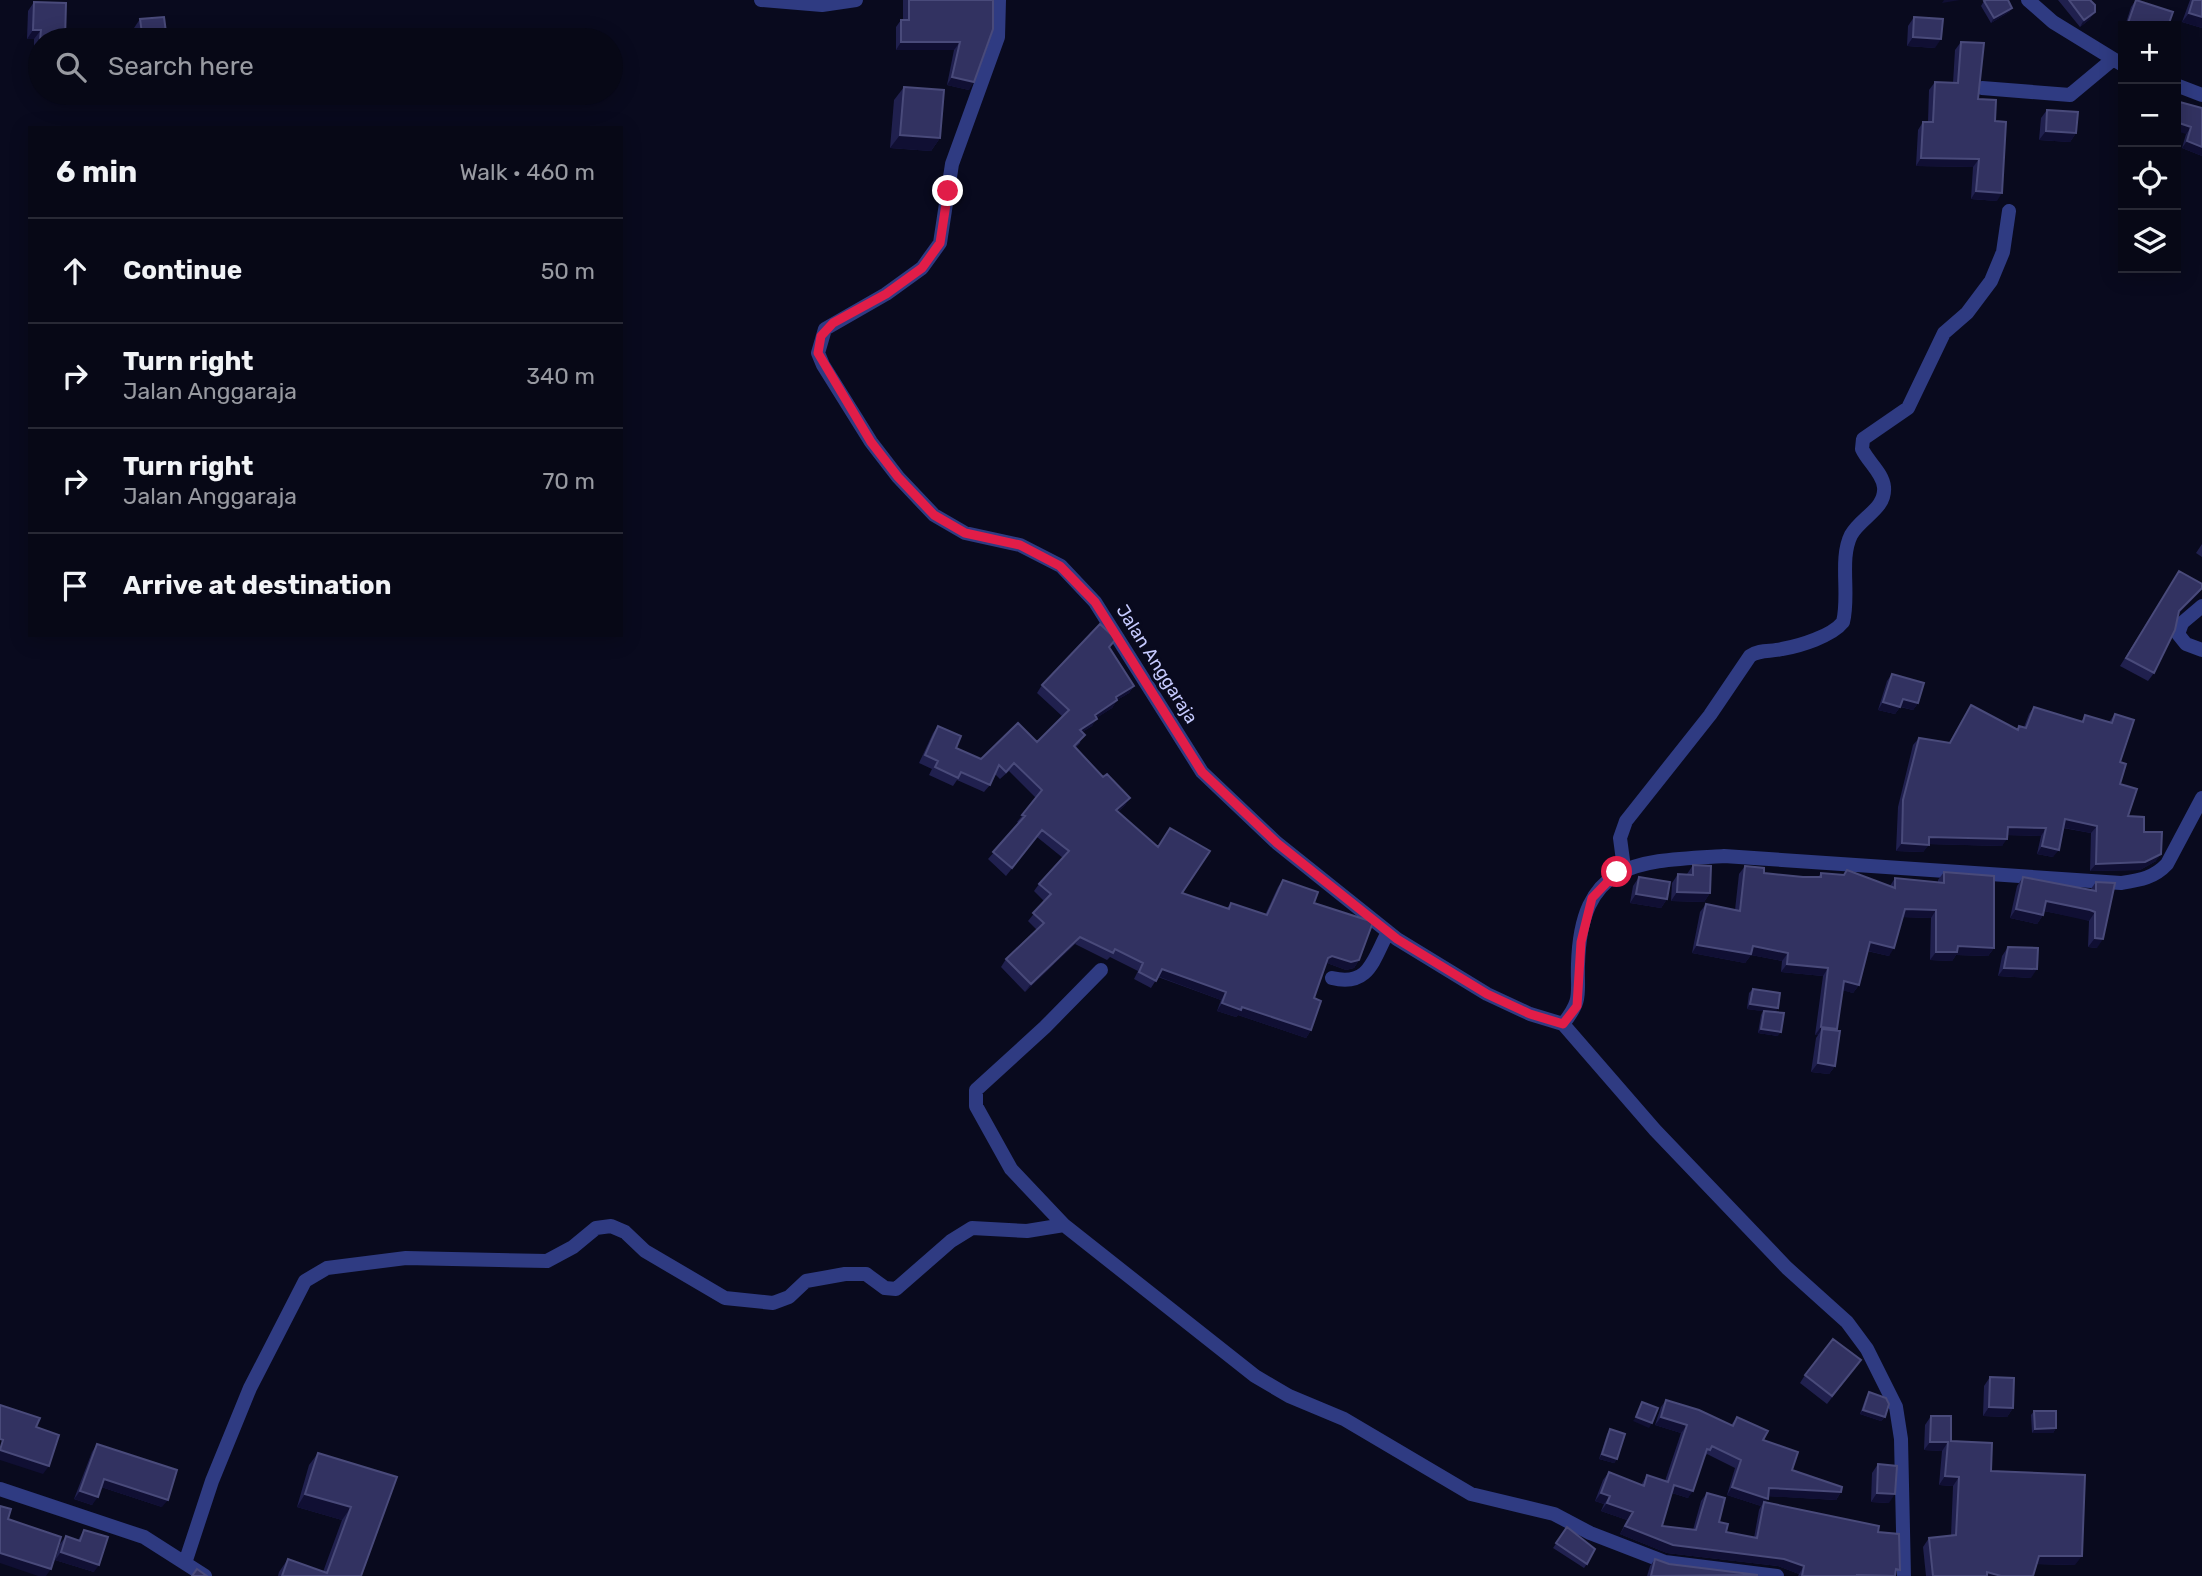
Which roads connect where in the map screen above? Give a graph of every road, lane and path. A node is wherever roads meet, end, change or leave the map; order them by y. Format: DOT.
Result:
graph roads {
  1 [pos="761,0"];
  2 [pos="856,0"];
  3 [pos="999,0"];
  4 [pos="2028,0"];
  5 [pos="2118,62"];
  6 [pos="2181,87"];
  7 [pos="1982,89"];
  8 [pos="2202,95"];
  9 [pos="2010,211"];
  10 [pos="2202,606"];
  11 [pos="2202,650"];
  12 [pos="2202,798"];
  13 [pos="1624,869"];
  14 [pos="1388,932"];
  15 [pos="1101,970"];
  16 [pos="1332,978"];
  17 [pos="1563,1024"];
  18 [pos="1064,1225"];
  19 [pos="0,1489"];
  20 [pos="185,1563"];
  21 [pos="205,1576"];
  22 [pos="1777,1576"];
  23 [pos="1904,1576"];
  1 -- 2 [label="street"];
  3 -- 14 [label="street, Jalan Anggaraja"];
  4 -- 5 [label="street"];
  5 -- 7 [label="street"];
  6 -- 8 [label="street"];
  9 -- 13 [label="street"];
  10 -- 11 [label="street"];
  12 -- 13 [label="street"];
  13 -- 17 [label="street"];
  14 -- 16 [label="street"];
  14 -- 17 [label="street, Jalan Anggaraja"];
  15 -- 18 [label="street"];
  17 -- 23 [label="street"];
  18 -- 20 [label="street"];
  18 -- 22 [label="street"];
  19 -- 20 [label="street"];
  20 -- 21 [label="street"];
}
